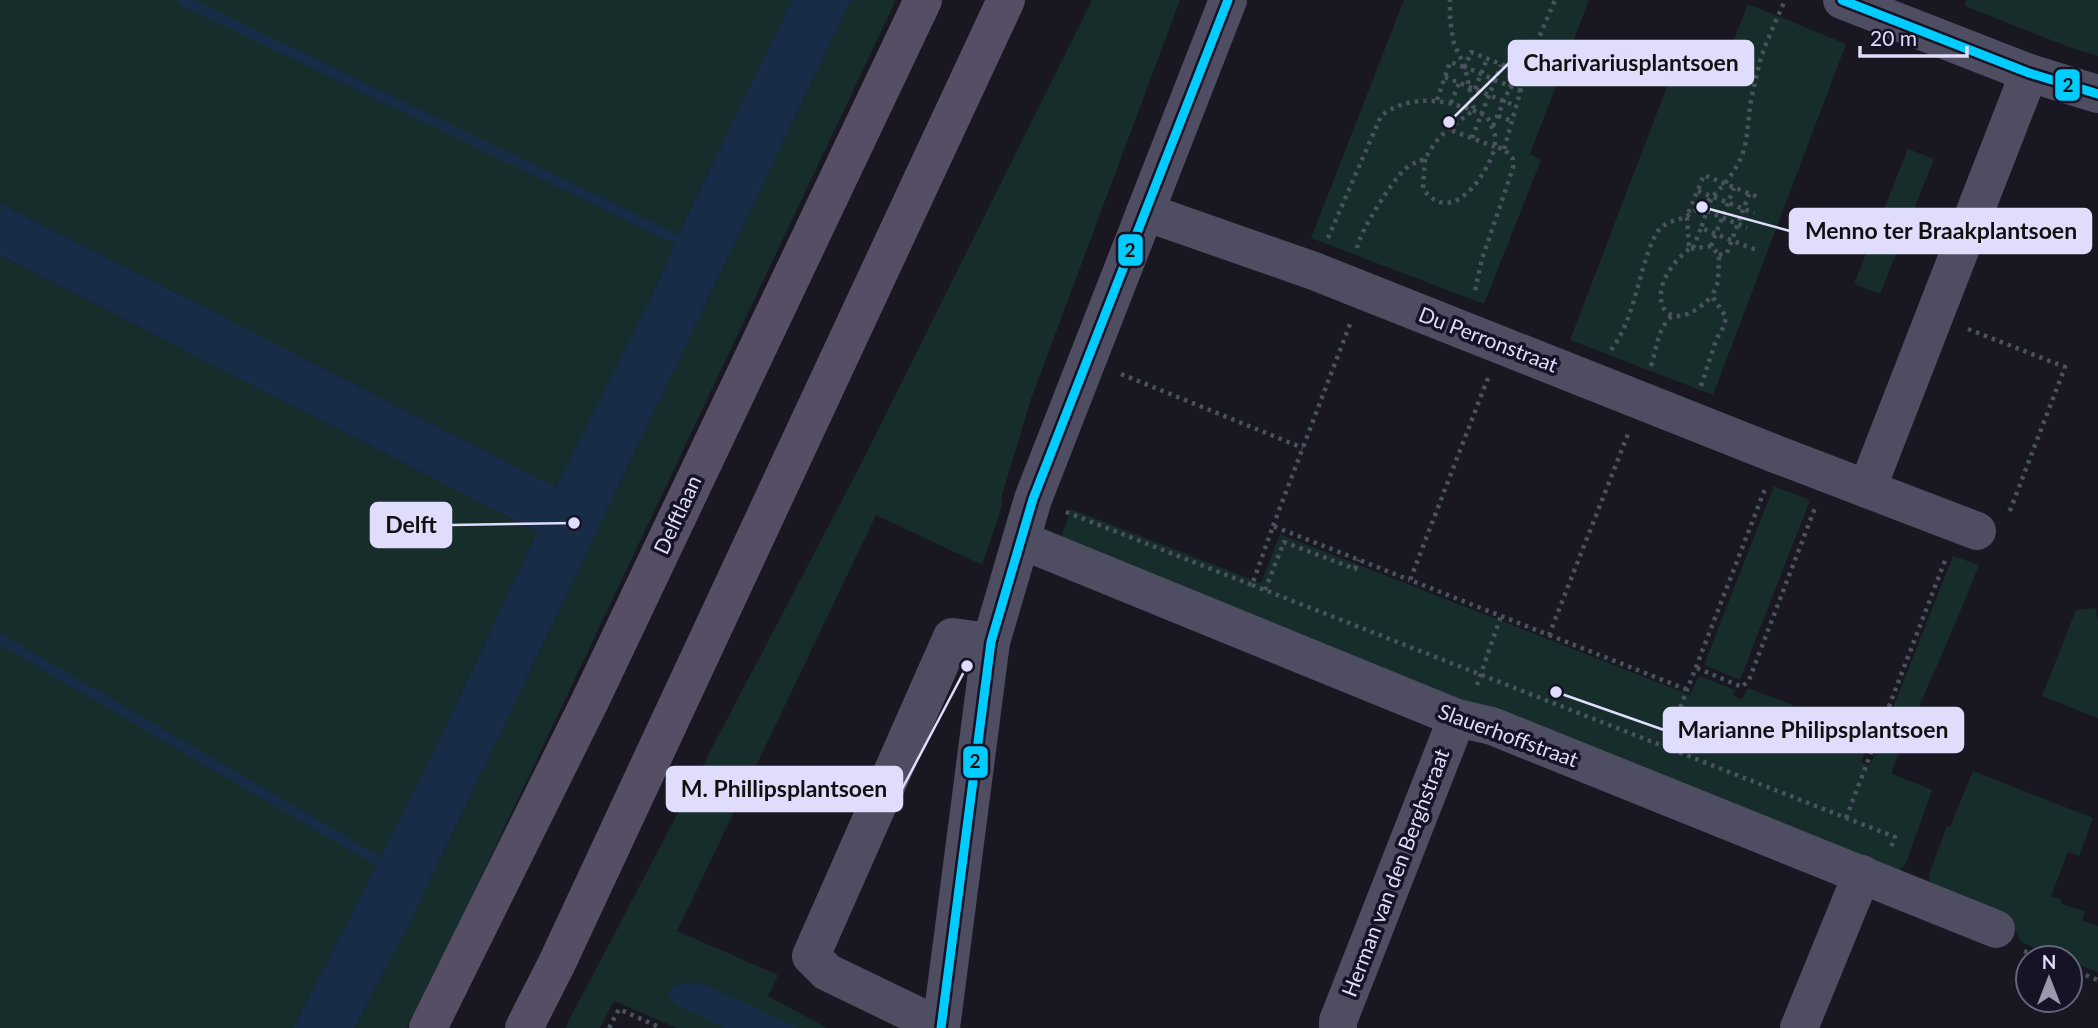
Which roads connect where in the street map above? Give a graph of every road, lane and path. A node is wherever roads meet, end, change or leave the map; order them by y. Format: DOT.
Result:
graph roads {
  1 [pos="923,0"];
  2 [pos="1006,0"];
  3 [pos="1228,0"];
  4 [pos="1450,0"];
  5 [pos="1555,0"];
  6 [pos="1784,0"];
  7 [pos="1842,0"];
  8 [pos="1487,59"];
  9 [pos="1501,65"];
  10 [pos="1465,67"];
  11 [pos="1517,71"];
  12 [pos="2029,73"];
  13 [pos="1480,74"];
  14 [pos="1525,74"];
  15 [pos="1445,77"];
  16 [pos="1495,80"];
  17 [pos="1459,83"];
  18 [pos="1510,86"];
  19 [pos="1472,88"];
  20 [pos="1521,91"];
  21 [pos="2098,94"];
  22 [pos="1489,95"];
  23 [pos="1437,100"];
  24 [pos="1504,101"];
  25 [pos="1451,103"];
  26 [pos="1516,106"];
  27 [pos="1474,110"];
  28 [pos="1482,114"];
  29 [pos="1498,116"];
  30 [pos="1511,121"];
  31 [pos="1493,127"];
  32 [pos="1447,128"];
  33 [pos="1472,138"];
  34 [pos="1495,147"];
  35 [pos="1504,149"];
  36 [pos="1425,159"];
  37 [pos="1725,184"];
  38 [pos="1734,188"];
  39 [pos="1698,191"];
  40 [pos="1749,194"];
  41 [pos="1712,197"];
  42 [pos="1760,198"];
  43 [pos="1728,203"];
  44 [pos="1743,208"];
  45 [pos="1707,211"];
  46 [pos="1145,212"];
  47 [pos="1754,213"];
  48 [pos="1687,216"];
  49 [pos="1722,218"];
  50 [pos="1738,224"];
  51 [pos="1701,228"];
  52 [pos="1747,228"];
  53 [pos="1716,234"];
  54 [pos="1732,240"];
  55 [pos="1711,246"];
  56 [pos="1691,248"];
  57 [pos="1756,250"];
  58 [pos="1719,255"];
  59 [pos="1314,271"];
  60 [pos="1363,290"];
  61 [pos="1712,296"];
  62 [pos="1672,315"];
  63 [pos="1935,316"];
  64 [pos="1463,330"];
  65 [pos="1501,344"];
  66 [pos="1087,360"];
  67 [pos="1595,382"];
  68 [pos="1640,401"];
  69 [pos="1689,420"];
  70 [pos="1303,448"];
  71 [pos="1778,455"];
  72 [pos="1828,474"];
  73 [pos="1867,489"];
  74 [pos="1033,499"];
  75 [pos="1273,526"];
  76 [pos="1968,528"];
  77 [pos="1021,540"];
  78 [pos="1359,560"];
  79 [pos="1410,580"];
  80 [pos="1252,585"];
  81 [pos="1265,590"];
  82 [pos="1500,616"];
  83 [pos="1549,635"];
  84 [pos="991,642"];
  85 [pos="1696,668"];
  86 [pos="1481,675"];
  87 [pos="1688,690"];
  88 [pos="1457,719"];
  89 [pos="1665,747"];
  90 [pos="1846,818"];
  91 [pos="1870,877"];
  92 [pos="1996,929"];
  93 [pos="941,1027"];
  94 [pos="428,1028"];
  95 [pos="524,1028"];
  96 [pos="609,1028"];
  97 [pos="661,1028"];
  98 [pos="1338,1028"];
  99 [pos="1800,1028"];
  1 -- 94 [label="main road, Delftlaan"];
  2 -- 95 [label="main road"];
  3 -- 46 [label="street"];
  4 -- 10 [label="path"];
  5 -- 14 [label="path"];
  6 -- 37 [label="path"];
  7 -- 12 [label="street"];
  8 -- 9 [label="path"];
  8 -- 10 [label="path"];
  8 -- 13 [label="path"];
  9 -- 11 [label="path"];
  9 -- 16 [label="path"];
  10 -- 13 [label="path"];
  10 -- 15 [label="path"];
  10 -- 19 [label="path"];
  11 -- 14 [label="path"];
  11 -- 18 [label="path"];
  12 -- 21 [label="street"];
  12 -- 63 [label="street"];
  13 -- 16 [label="path"];
  13 -- 19 [label="path"];
  14 -- 20 [label="path"];
  15 -- 17 [label="path"];
  15 -- 23 [label="path"];
  16 -- 18 [label="path"];
  16 -- 22 [label="path"];
  17 -- 19 [label="path"];
  17 -- 25 [label="path"];
  18 -- 20 [label="path"];
  18 -- 24 [label="path"];
  19 -- 22 [label="path"];
  19 -- 27 [label="path"];
  20 -- 26 [label="path"];
  22 -- 24 [label="path"];
  22 -- 28 [label="path"];
  23 -- 25 [label="path"];
  23 -- 59 [label="path"];
  24 -- 26 [label="path"];
  24 -- 29 [label="path"];
  25 -- 27 [label="path"];
  26 -- 30 [label="path"];
  27 -- 28 [label="path"];
  27 -- 32 [label="path"];
  28 -- 31 [label="path"];
  28 -- 33 [label="path"];
  29 -- 30 [label="path"];
  29 -- 31 [label="path"];
  30 -- 35 [label="path"];
  31 -- 34 [label="path"];
  32 -- 33 [label="path"];
  32 -- 36 [label="path"];
  33 -- 34 [label="path"];
  34 -- 35 [label="path"];
  34 -- 36 [label="path"];
  35 -- 64 [label="path"];
  36 -- 60 [label="path"];
  37 -- 38 [label="path"];
  37 -- 39 [label="path"];
  37 -- 41 [label="path"];
  38 -- 40 [label="path"];
  38 -- 43 [label="path"];
  39 -- 41 [label="path"];
  39 -- 48 [label="path"];
  40 -- 42 [label="path"];
  40 -- 44 [label="path"];
  41 -- 43 [label="path"];
  41 -- 45 [label="path"];
  41 -- 48 [label="path"];
  43 -- 44 [label="path"];
  43 -- 49 [label="path"];
  44 -- 47 [label="path"];
  44 -- 50 [label="path"];
  45 -- 49 [label="path"];
  45 -- 51 [label="path"];
  46 -- 59 [label="street, Du Perronstraat"];
  46 -- 66 [label="street"];
  48 -- 56 [label="path"];
  48 -- 67 [label="path"];
  49 -- 50 [label="path"];
  49 -- 53 [label="path"];
  50 -- 52 [label="path"];
  50 -- 54 [label="path"];
  51 -- 53 [label="path"];
  51 -- 56 [label="path"];
  53 -- 54 [label="path"];
  53 -- 55 [label="path"];
  54 -- 57 [label="path"];
  54 -- 58 [label="path"];
  55 -- 56 [label="path"];
  55 -- 58 [label="path"];
  56 -- 62 [label="path"];
  58 -- 61 [label="path"];
  59 -- 60 [label="street, Du Perronstraat"];
  60 -- 64 [label="street, Du Perronstraat"];
  60 -- 70 [label="path"];
  61 -- 62 [label="path"];
  61 -- 69 [label="path"];
  62 -- 68 [label="path"];
  63 -- 73 [label="street"];
  63 -- 76 [label="path"];
  64 -- 65 [label="street, Du Perronstraat"];
  65 -- 67 [label="street, Du Perronstraat"];
  65 -- 79 [label="path"];
  66 -- 70 [label="path"];
  66 -- 74 [label="street"];
  67 -- 68 [label="street, Du Perronstraat"];
  68 -- 69 [label="street, Du Perronstraat"];
  68 -- 83 [label="path"];
  69 -- 71 [label="street, Du Perronstraat"];
  70 -- 75 [label="path"];
  71 -- 72 [label="street, Du Perronstraat"];
  71 -- 85 [label="path"];
  72 -- 73 [label="street, Du Perronstraat"];
  72 -- 85 [label="path"];
  73 -- 76 [label="street, Du Perronstraat"];
  74 -- 77 [label="street"];
  74 -- 80 [label="path"];
  75 -- 78 [label="path"];
  75 -- 80 [label="path"];
  76 -- 90 [label="path"];
  77 -- 84 [label="street"];
  77 -- 88 [label="street, Slauerhoffstraat"];
  78 -- 79 [label="path"];
  78 -- 81 [label="path"];
  79 -- 82 [label="path"];
  80 -- 81 [label="path"];
  81 -- 86 [label="path"];
  82 -- 83 [label="path"];
  82 -- 86 [label="path"];
  83 -- 87 [label="path"];
  84 -- 93 [label="street"];
  84 -- 93 [label="street"];
  85 -- 87 [label="path"];
  86 -- 88 [label="path"];
  86 -- 89 [label="path"];
  87 -- 89 [label="path"];
  88 -- 91 [label="street, Slauerhoffstraat"];
  88 -- 98 [label="street, Herman van den Berghstraat"];
  89 -- 90 [label="path"];
  90 -- 91 [label="path"];
  91 -- 92 [label="street, Slauerhoffstraat"];
  91 -- 99 [label="street"];
  96 -- 97 [label="path"];
}
